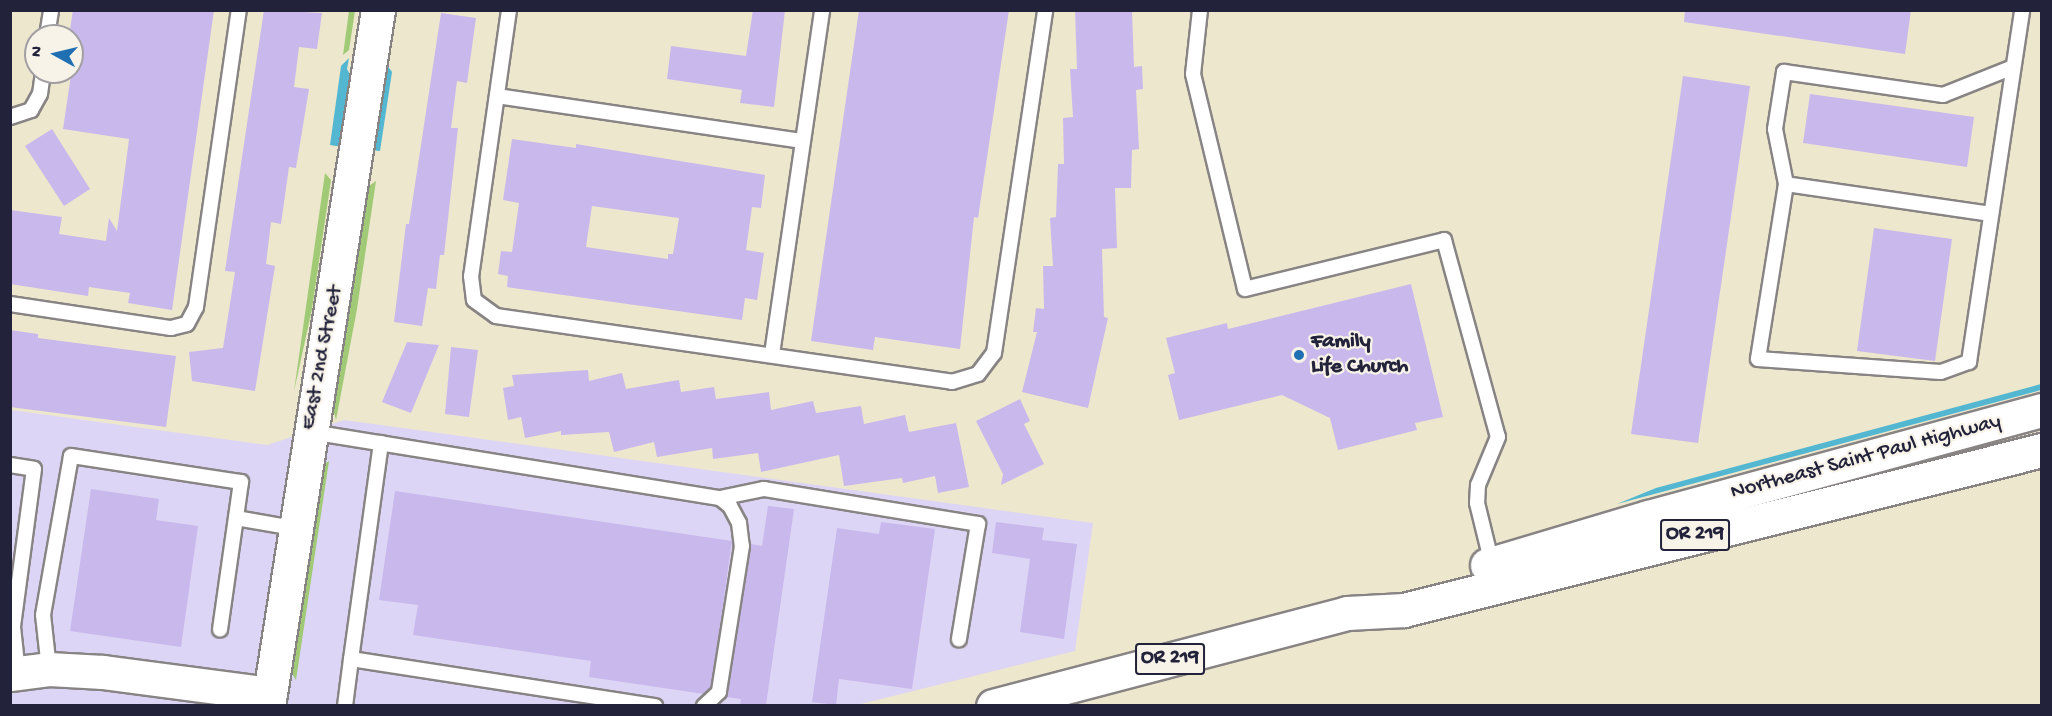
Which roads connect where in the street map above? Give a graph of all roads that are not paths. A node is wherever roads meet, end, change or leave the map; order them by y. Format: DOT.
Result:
graph roads {
  1 [pos="239,10"];
  2 [pos="378,10"];
  3 [pos="509,10"];
  4 [pos="822,10"];
  5 [pos="1045,10"];
  6 [pos="1200,10"];
  7 [pos="2022,10"];
  8 [pos="2013,67"];
  9 [pos="41,84"];
  10 [pos="497,96"];
  11 [pos="10,117"];
  12 [pos="803,141"];
  13 [pos="1786,184"];
  14 [pos="1991,214"];
  15 [pos="10,304"];
  16 [pos="772,354"];
  17 [pos="2042,410"];
  18 [pos="309,432"];
  19 [pos="381,443"];
  20 [pos="2042,450"];
  21 [pos="10,465"];
  22 [pos="720,498"];
  23 [pos="236,518"];
  24 [pos="294,528"];
  25 [pos="1492,564"];
  26 [pos="13,610"];
  27 [pos="1347,613"];
  28 [pos="220,630"];
  29 [pos="959,639"];
  30 [pos="351,659"];
  31 [pos="26,672"];
  32 [pos="272,702"];
  33 [pos="345,705"];
  34 [pos="646,705"];
  35 [pos="655,705"];
  36 [pos="704,705"];
  37 [pos="993,705"];
  1 -- 15 [label="lane"];
  2 -- 18 [label="main road, East 2nd Street"];
  3 -- 10 [label="lane"];
  4 -- 12 [label="lane"];
  5 -- 16 [label="lane"];
  6 -- 25 [label="lane"];
  7 -- 8 [label="lane"];
  8 -- 13 [label="lane"];
  8 -- 14 [label="lane"];
  9 -- 11 [label="lane"];
  10 -- 12 [label="lane"];
  10 -- 16 [label="lane"];
  12 -- 16 [label="lane"];
  13 -- 14 [label="lane"];
  13 -- 14 [label="lane"];
  17 -- 25 [label="main road, Northeast Saint Paul Highway / OR 219"];
  18 -- 19 [label="lane"];
  18 -- 24 [label="main road, East 2nd Street"];
  19 -- 22 [label="lane"];
  19 -- 30 [label="lane"];
  20 -- 27 [label="main road, Northeast Saint Paul Highway / OR 219"];
  21 -- 26 [label="lane"];
  22 -- 29 [label="lane"];
  22 -- 36 [label="lane"];
  23 -- 24 [label="lane"];
  23 -- 28 [label="lane"];
  23 -- 31 [label="lane"];
  24 -- 32 [label="main road, East 2nd Street"];
  25 -- 27 [label="main road, Northeast Saint Paul Highway / OR 219"];
  26 -- 31 [label="lane"];
  27 -- 37 [label="main road, Northeast Saint Paul Highway / OR 219"];
  30 -- 33 [label="lane"];
  30 -- 34 [label="lane"];
  31 -- 32 [label="main road"];
  34 -- 35 [label="lane"];
}
